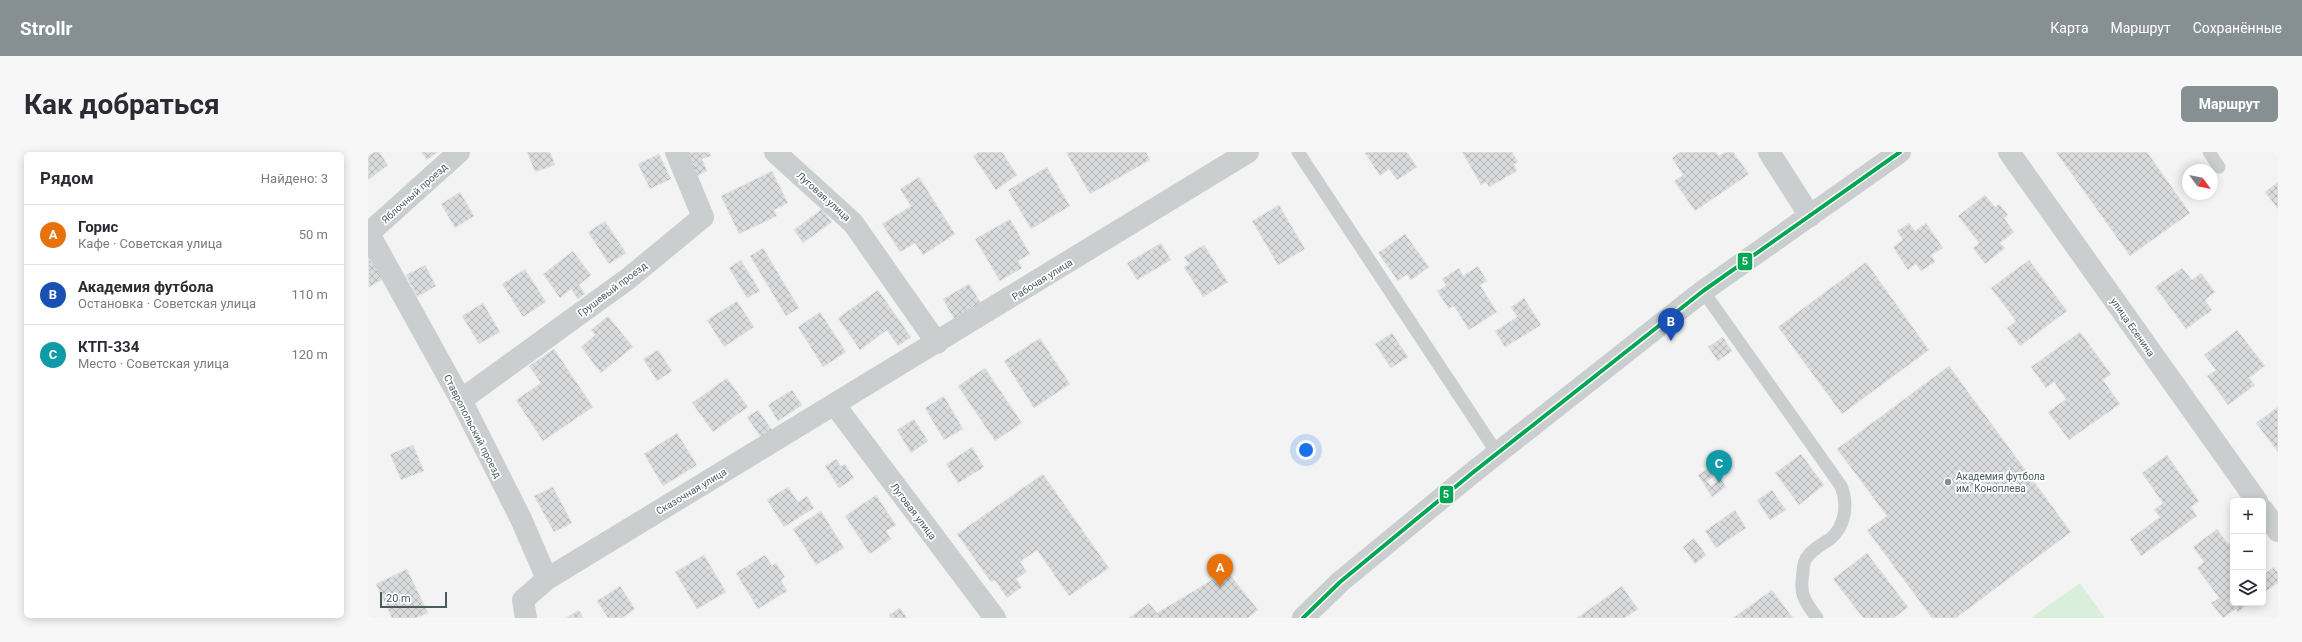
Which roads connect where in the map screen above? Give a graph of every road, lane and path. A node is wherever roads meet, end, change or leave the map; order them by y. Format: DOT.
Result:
graph roads {
  1 [pos="459,152"];
  2 [pos="676,152"];
  3 [pos="775,152"];
  4 [pos="1248,152"];
  5 [pos="1298,152"];
  6 [pos="1769,152"];
  7 [pos="1900,152"];
  8 [pos="2009,152"];
  9 [pos="2208,152"];
  10 [pos="2219,167"];
  11 [pos="1810,216"];
  12 [pos="368,233"];
  13 [pos="1703,291"];
  14 [pos="937,343"];
  15 [pos="461,400"];
  16 [pos="834,404"];
  17 [pos="1497,453"];
  18 [pos="2255,498"];
  19 [pos="2266,514"];
  20 [pos="2278,531"];
  21 [pos="547,579"];
  22 [pos="526,618"];
  23 [pos="995,618"];
  24 [pos="1303,618"];
  25 [pos="1817,618"];
  1 -- 12 [label="street, Яблочный проезд"];
  2 -- 15 [label="street, Грушевый проезд"];
  3 -- 14 [label="street, Луговая улица"];
  4 -- 14 [label="street, Рабочая улица"];
  5 -- 17 [label="lane"];
  6 -- 11 [label="street"];
  7 -- 11 [label="street"];
  8 -- 18 [label="street, улица Есенина"];
  9 -- 10 [label="lane"];
  11 -- 13 [label="street"];
  12 -- 15 [label="street, Ставропольский проезд"];
  13 -- 17 [label="street"];
  13 -- 25 [label="lane"];
  14 -- 16 [label="street, Рабочая улица"];
  15 -- 21 [label="street, Ставропольский проезд"];
  16 -- 21 [label="street, Сказочная улица"];
  16 -- 23 [label="street, Луговая улица"];
  17 -- 24 [label="street"];
  19 -- 20 [label="street"];
  21 -- 22 [label="street"];
}
